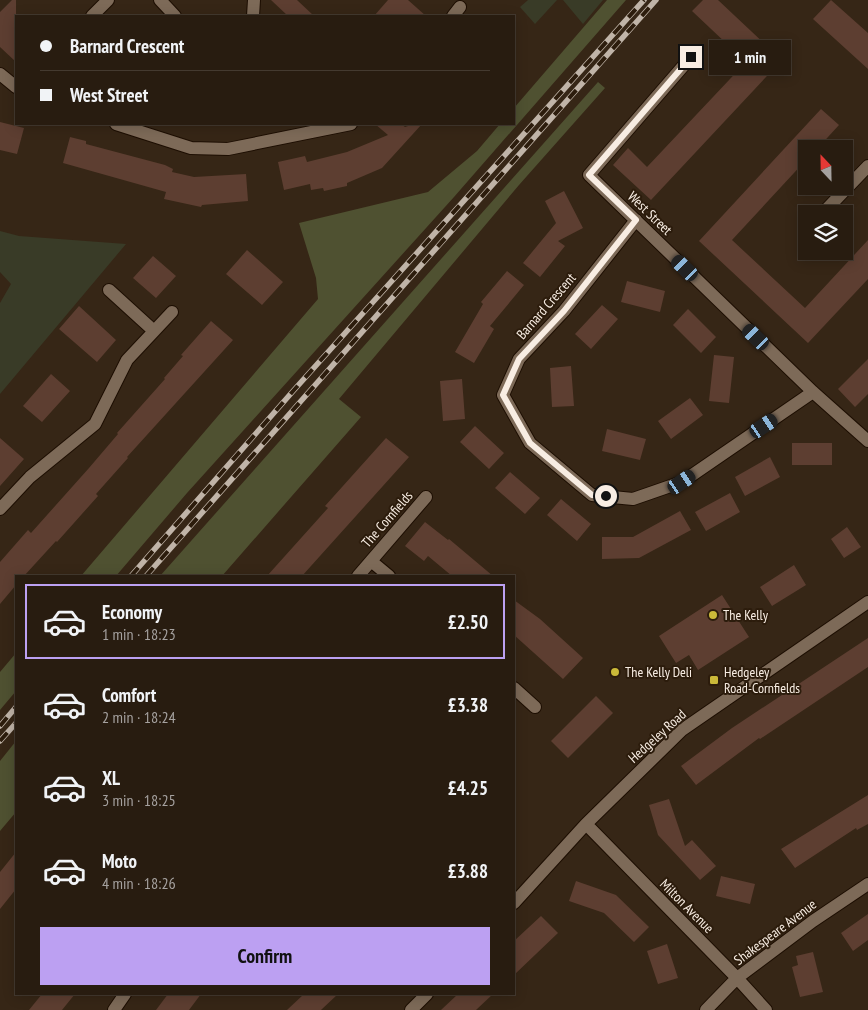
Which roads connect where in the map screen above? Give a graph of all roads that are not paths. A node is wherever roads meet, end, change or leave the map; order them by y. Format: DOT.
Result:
graph roads {
  1 [pos="108,0"];
  2 [pos="160,0"];
  3 [pos="254,0"];
  4 [pos="93,15"];
  5 [pos="174,15"];
  6 [pos="253,15"];
  7 [pos="691,57"];
  8 [pos="0,74"];
  9 [pos="15,86"];
  10 [pos="119,125"];
  11 [pos="340,125"];
  12 [pos="307,128"];
  13 [pos="868,166"];
  14 [pos="831,205"];
  15 [pos="636,220"];
  16 [pos="108,290"];
  17 [pos="172,312"];
  18 [pos="154,331"];
  19 [pos="813,392"];
  20 [pos="868,441"];
  21 [pos="426,497"];
  22 [pos="0,509"];
  23 [pos="371,561"];
  24 [pos="359,575"];
  25 [pos="388,575"];
  26 [pos="868,602"];
  27 [pos="515,689"];
  28 [pos="534,706"];
  29 [pos="586,824"];
  30 [pos="868,884"];
  31 [pos="515,902"];
  32 [pos="737,978"];
  33 [pos="124,995"];
  34 [pos="426,995"];
  35 [pos="114,1010"];
  36 [pos="411,1010"];
  37 [pos="706,1010"];
  38 [pos="766,1010"];
  1 -- 4 [label="street"];
  2 -- 5 [label="street"];
  3 -- 6 [label="street"];
  7 -- 15 [label="street, West Street"];
  8 -- 9 [label="street"];
  10 -- 12 [label="street"];
  11 -- 12 [label="street"];
  13 -- 14 [label="street"];
  15 -- 19 [label="street, West Street"];
  15 -- 19 [label="street, Barnard Crescent"];
  16 -- 18 [label="street"];
  17 -- 18 [label="street"];
  18 -- 22 [label="street"];
  19 -- 20 [label="street, West Street"];
  21 -- 23 [label="street, The Cornfields"];
  23 -- 24 [label="street, The Cornfields"];
  23 -- 25 [label="street, The Cornfields"];
  26 -- 29 [label="street, Hedgeley Road"];
  27 -- 28 [label="street"];
  29 -- 31 [label="street, Hedgeley Road"];
  29 -- 32 [label="street, Milton Avenue"];
  30 -- 32 [label="street, Shakespeare Avenue"];
  32 -- 37 [label="street, Shakespeare Avenue"];
  32 -- 38 [label="street, Milton Avenue"];
  33 -- 35 [label="street"];
  34 -- 36 [label="street"];
}
